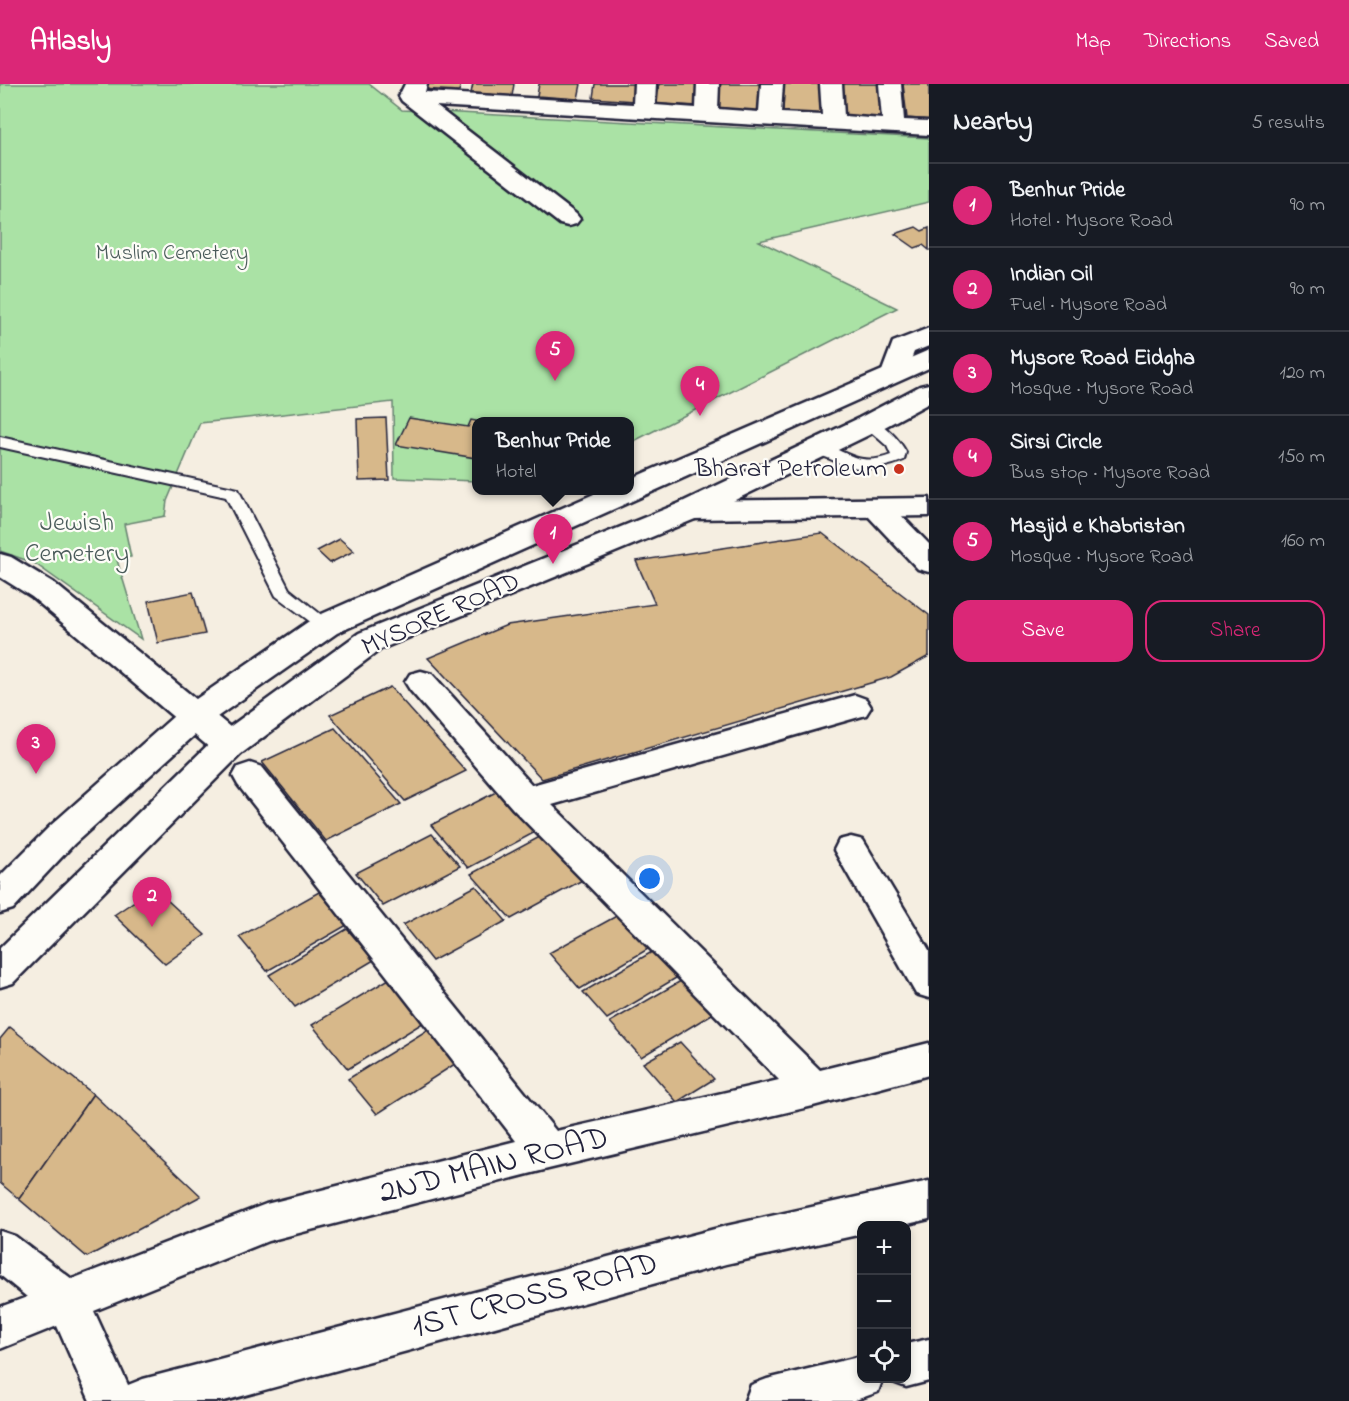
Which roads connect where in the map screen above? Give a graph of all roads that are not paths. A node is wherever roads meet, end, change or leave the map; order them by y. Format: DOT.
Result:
graph roads {
  1 [pos="394,84"];
  2 [pos="584,84"];
  3 [pos="645,84"];
  4 [pos="708,84"];
  5 [pos="772,84"];
  6 [pos="831,84"];
  7 [pos="890,84"];
  8 [pos="415,91"];
  9 [pos="464,92"];
  10 [pos="522,94"];
  11 [pos="580,108"];
  12 [pos="644,111"];
  13 [pos="707,115"];
  14 [pos="770,119"];
  15 [pos="832,123"];
  16 [pos="894,126"];
  17 [pos="929,128"];
  18 [pos="568,219"];
  19 [pos="929,336"];
  20 [pos="929,358"];
  21 [pos="895,372"];
  22 [pos="927,398"];
  23 [pos="869,424"];
  24 [pos="0,442"];
  25 [pos="817,447"];
  26 [pos="634,488"];
  27 [pos="618,495"];
  28 [pos="929,507"];
  29 [pos="690,510"];
  30 [pos="879,510"];
  31 [pos="929,562"];
  32 [pos="0,564"];
  33 [pos="326,625"];
  34 [pos="421,682"];
  35 [pos="855,707"];
  36 [pos="195,716"];
  37 [pos="229,746"];
  38 [pos="250,776"];
  39 [pos="525,800"];
  40 [pos="851,850"];
  41 [pos="0,899"];
  42 [pos="0,972"];
  43 [pos="929,983"];
  44 [pos="929,1059"];
  45 [pos="813,1089"];
  46 [pos="548,1151"];
  47 [pos="929,1200"];
  48 [pos="0,1250"];
  49 [pos="68,1302"];
  50 [pos="0,1328"];
  51 [pos="929,1360"];
  52 [pos="911,1364"];
  53 [pos="857,1378"];
  54 [pos="112,1401"];
  55 [pos="143,1401"];
  56 [pos="767,1401"];
  1 -- 8 [label="main road"];
  2 -- 11 [label="main road"];
  3 -- 12 [label="main road"];
  4 -- 13 [label="main road"];
  5 -- 14 [label="main road"];
  6 -- 15 [label="main road"];
  7 -- 16 [label="main road"];
  8 -- 9 [label="main road"];
  8 -- 18 [label="main road"];
  9 -- 10 [label="main road"];
  10 -- 11 [label="main road"];
  11 -- 12 [label="main road"];
  12 -- 13 [label="main road"];
  13 -- 14 [label="main road"];
  14 -- 15 [label="main road"];
  15 -- 16 [label="main road"];
  16 -- 17 [label="main road"];
  19 -- 21 [label="main road"];
  20 -- 21 [label="main road, MYSORE ROAD"];
  21 -- 26 [label="main road, MYSORE ROAD"];
  22 -- 23 [label="main road, MYSORE ROAD"];
  23 -- 25 [label="main road, MYSORE ROAD"];
  23 -- 25 [label="lane"];
  24 -- 33 [label="lane"];
  25 -- 29 [label="main road, MYSORE ROAD"];
  27 -- 33 [label="main road, MYSORE ROAD"];
  28 -- 30 [label="main road"];
  29 -- 30 [label="main road"];
  29 -- 37 [label="main road, MYSORE ROAD"];
  30 -- 31 [label="main road"];
  32 -- 36 [label="main road"];
  33 -- 36 [label="main road, MYSORE ROAD"];
  34 -- 39 [label="main road"];
  35 -- 39 [label="main road"];
  36 -- 37 [label="main road"];
  36 -- 41 [label="main road, MYSORE ROAD"];
  37 -- 42 [label="main road, MYSORE ROAD"];
  38 -- 46 [label="main road"];
  39 -- 45 [label="main road"];
  40 -- 43 [label="main road"];
  44 -- 45 [label="main road, 2ND MAIN ROAD"];
  45 -- 46 [label="main road, 2ND MAIN ROAD"];
  46 -- 49 [label="main road, 2ND MAIN ROAD"];
  47 -- 55 [label="main road, 1ST CROSS ROAD"];
  48 -- 49 [label="main road"];
  49 -- 50 [label="main road, 2ND MAIN ROAD"];
  49 -- 54 [label="main road"];
  51 -- 52 [label="main road"];
  53 -- 56 [label="main road"];
}
